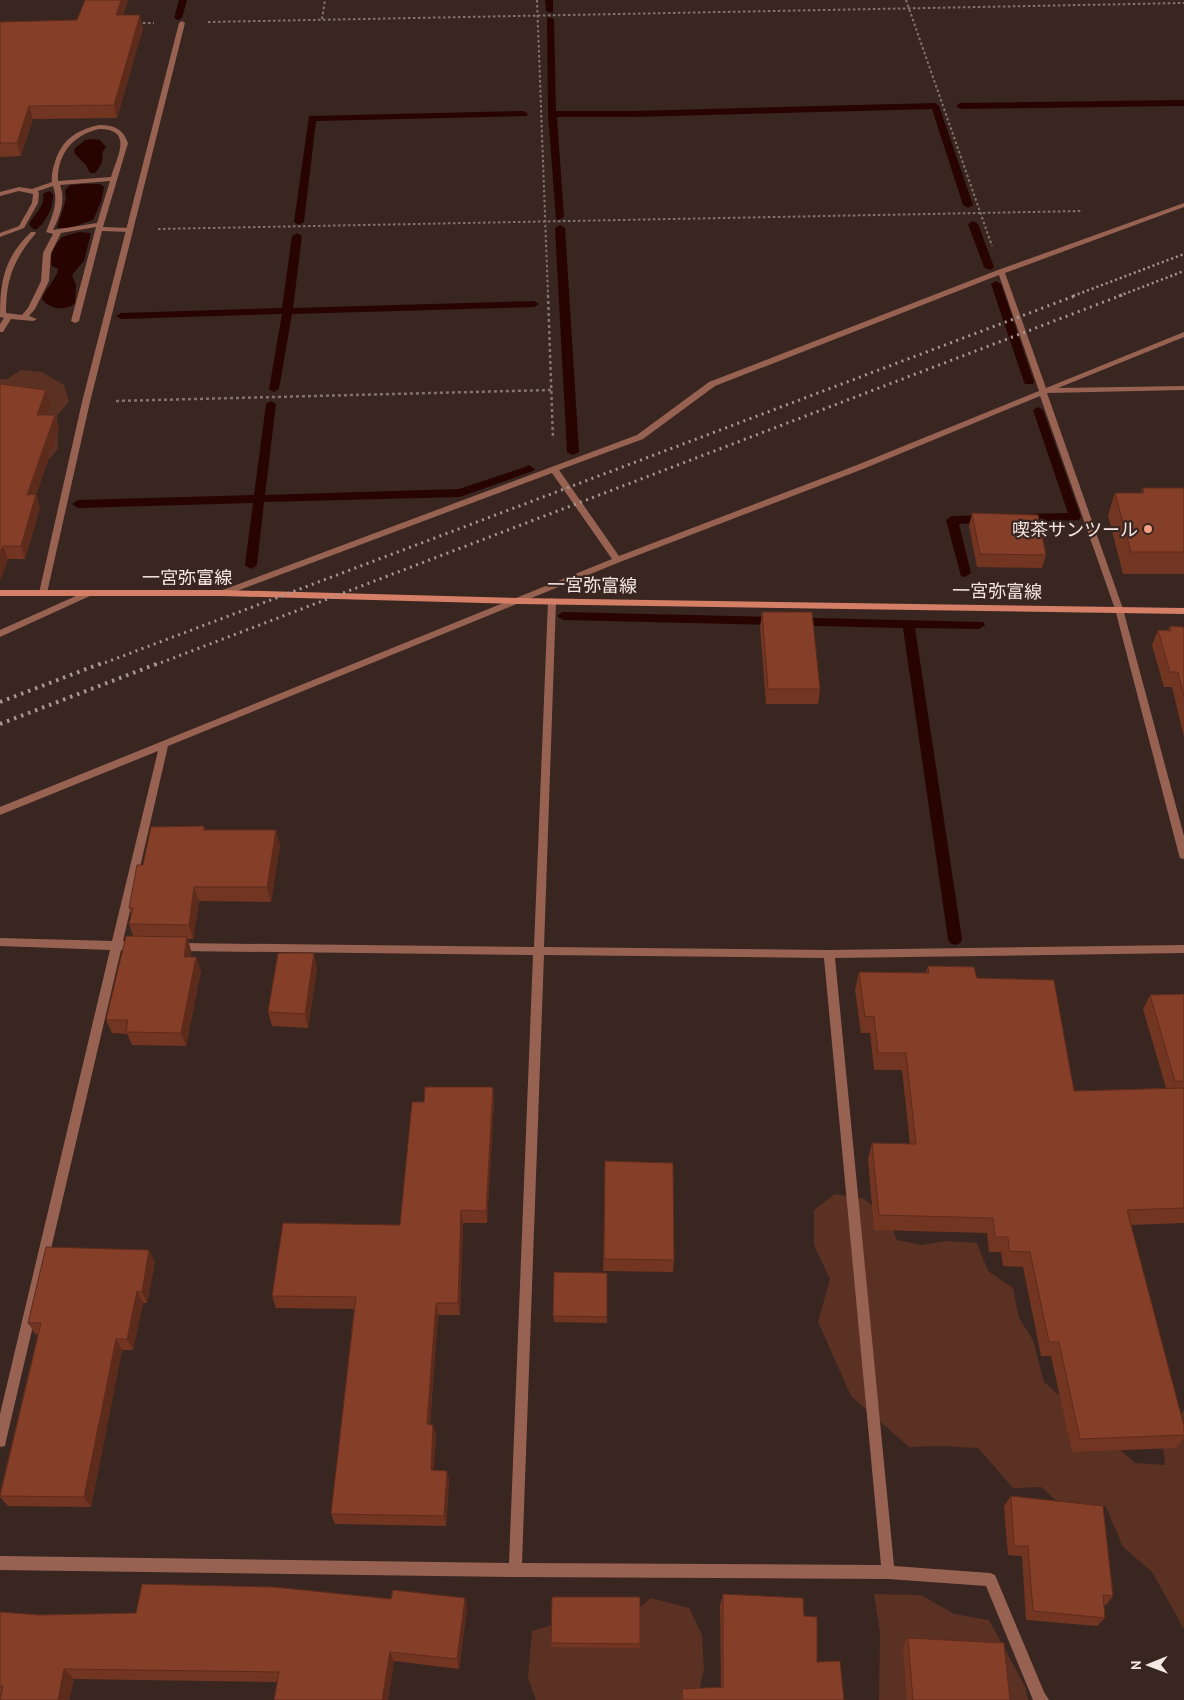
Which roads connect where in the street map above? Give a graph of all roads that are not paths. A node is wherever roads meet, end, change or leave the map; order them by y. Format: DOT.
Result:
graph roads {
  1 [pos="182,23"];
  2 [pos="114,179"];
  3 [pos="56,183"];
  4 [pos="33,191"];
  5 [pos="0,194"];
  6 [pos="1184,205"];
  7 [pos="101,227"];
  8 [pos="130,230"];
  9 [pos="14,231"];
  10 [pos="49,232"];
  11 [pos="58,232"];
  12 [pos="33,233"];
  13 [pos="0,235"];
  14 [pos="1001,272"];
  15 [pos="4,316"];
  16 [pos="24,318"];
  17 [pos="33,319"];
  18 [pos="75,321"];
  19 [pos="0,330"];
  20 [pos="1184,334"];
  21 [pos="1184,388"];
  22 [pos="1043,391"];
  23 [pos="554,470"];
  24 [pos="617,560"];
  25 [pos="0,593"];
  26 [pos="43,593"];
  27 [pos="223,593"];
  28 [pos="87,594"];
  29 [pos="519,601"];
  30 [pos="552,601"];
  31 [pos="1119,610"];
  32 [pos="1184,611"];
  33 [pos="0,634"];
  34 [pos="164,744"];
  35 [pos="0,811"];
  36 [pos="1184,855"];
  37 [pos="0,942"];
  38 [pos="116,946"];
  39 [pos="146,946"];
  40 [pos="165,946"];
  41 [pos="1184,949"];
  42 [pos="537,952"];
  43 [pos="829,954"];
  44 [pos="0,1441"];
  45 [pos="0,1563"];
  46 [pos="515,1570"];
  47 [pos="888,1572"];
  48 [pos="1042,1700"];
  1 -- 8 [label="street"];
  2 -- 3 [label="street"];
  2 -- 3 [label="street"];
  2 -- 7 [label="street"];
  3 -- 4 [label="street"];
  3 -- 10 [label="street"];
  4 -- 5 [label="street"];
  4 -- 9 [label="street"];
  6 -- 14 [label="street"];
  7 -- 8 [label="street"];
  7 -- 11 [label="street"];
  7 -- 18 [label="street"];
  8 -- 26 [label="street"];
  9 -- 12 [label="street"];
  9 -- 13 [label="street"];
  10 -- 11 [label="street"];
  10 -- 12 [label="street"];
  11 -- 16 [label="street"];
  12 -- 15 [label="street"];
  14 -- 22 [label="street"];
  14 -- 23 [label="street"];
  15 -- 16 [label="street"];
  15 -- 19 [label="street"];
  16 -- 17 [label="street"];
  20 -- 22 [label="street"];
  21 -- 22 [label="street"];
  22 -- 24 [label="street"];
  22 -- 31 [label="street"];
  23 -- 24 [label="street"];
  23 -- 27 [label="street"];
  24 -- 29 [label="street"];
  25 -- 26 [label="main road, 一宮弥富線"];
  26 -- 28 [label="main road, 一宮弥富線"];
  27 -- 28 [label="main road, 一宮弥富線"];
  27 -- 29 [label="main road, 一宮弥富線"];
  28 -- 33 [label="street"];
  29 -- 30 [label="main road, 一宮弥富線"];
  29 -- 34 [label="street"];
  30 -- 31 [label="main road, 一宮弥富線"];
  30 -- 42 [label="street"];
  31 -- 32 [label="main road, 一宮弥富線"];
  31 -- 36 [label="street"];
  34 -- 35 [label="street"];
  34 -- 38 [label="street"];
  37 -- 38 [label="street"];
  38 -- 39 [label="street"];
  38 -- 44 [label="street"];
  40 -- 42 [label="street"];
  41 -- 43 [label="street"];
  42 -- 43 [label="street"];
  42 -- 46 [label="street"];
  43 -- 47 [label="street"];
  45 -- 46 [label="street"];
  46 -- 47 [label="street"];
  47 -- 48 [label="street"];
}
